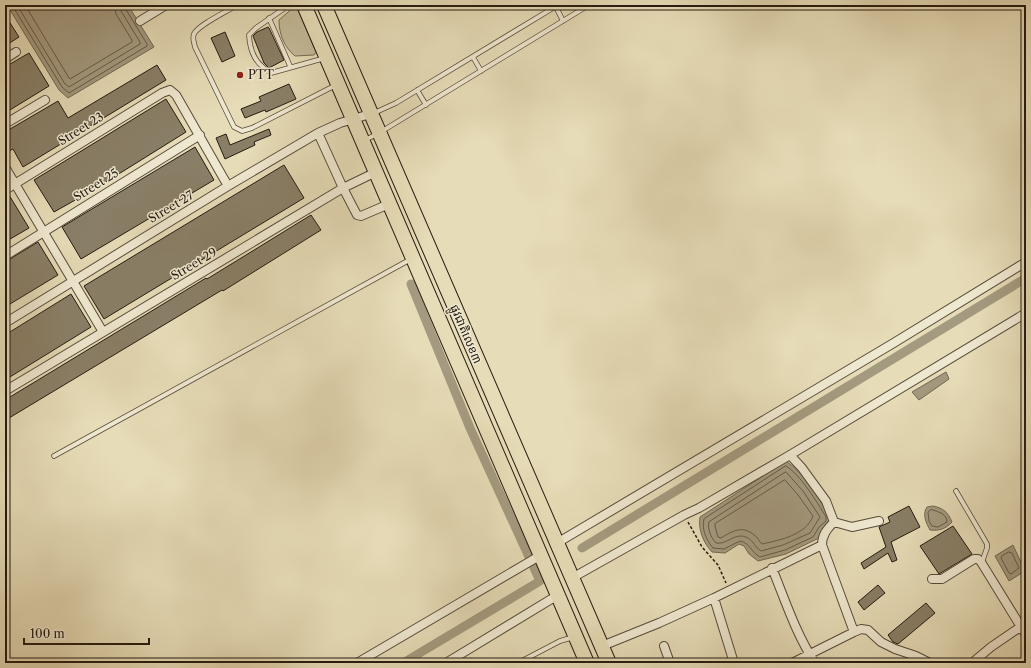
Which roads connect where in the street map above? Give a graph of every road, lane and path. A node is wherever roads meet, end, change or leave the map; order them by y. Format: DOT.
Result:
graph roads {
  1 [pos="237,5"];
  2 [pos="289,5"];
  3 [pos="304,5"];
  4 [pos="324,5"];
  5 [pos="556,5"];
  6 [pos="589,5"];
  7 [pos="161,6"];
  8 [pos="269,18"];
  9 [pos="140,21"];
  10 [pos="563,21"];
  11 [pos="16,52"];
  12 [pos="473,56"];
  13 [pos="327,57"];
  14 [pos="5,59"];
  15 [pos="290,66"];
  16 [pos="481,71"];
  17 [pos="338,83"];
  18 [pos="417,90"];
  19 [pos="45,100"];
  20 [pos="426,105"];
  21 [pos="370,114"];
  22 [pos="353,119"];
  23 [pos="5,124"];
  24 [pos="318,133"];
  25 [pos="379,133"];
  26 [pos="200,135"];
  27 [pos="362,141"];
  28 [pos="5,167"];
  29 [pos="376,172"];
  30 [pos="15,184"];
  31 [pos="228,186"];
  32 [pos="343,188"];
  33 [pos="5,190"];
  34 [pos="389,204"];
  35 [pos="44,232"];
  36 [pos="5,256"];
  37 [pos="413,258"];
  38 [pos="1026,262"];
  39 [pos="73,281"];
  40 [pos="1026,313"];
  41 [pos="5,323"];
  42 [pos="103,332"];
  43 [pos="5,391"];
  44 [pos="790,455"];
  45 [pos="54,456"];
  46 [pos="956,491"];
  47 [pos="684,515"];
  48 [pos="879,521"];
  49 [pos="834,522"];
  50 [pos="822,545"];
  51 [pos="558,546"];
  52 [pos="542,557"];
  53 [pos="981,562"];
  54 [pos="772,568"];
  55 [pos="572,577"];
  56 [pos="932,579"];
  57 [pos="729,590"];
  58 [pos="556,591"];
  59 [pos="714,598"];
  60 [pos="1023,625"];
  61 [pos="854,632"];
  62 [pos="1026,635"];
  63 [pos="576,636"];
  64 [pos="602,646"];
  65 [pos="664,646"];
  66 [pos="809,655"];
  67 [pos="357,663"];
  68 [pos="446,663"];
  69 [pos="518,663"];
  70 [pos="587,663"];
  71 [pos="609,663"];
  72 [pos="670,663"];
  73 [pos="734,663"];
  74 [pos="792,663"];
  75 [pos="814,663"];
  76 [pos="930,663"];
  77 [pos="972,663"];
  1 -- 17 [label="lane"];
  2 -- 8 [label="lane"];
  3 -- 13 [label="highway, ផ្លូវជាតិលេខ៣"];
  4 -- 21 [label="highway, ផ្លូវជាតិលេខ៣"];
  5 -- 10 [label="lane"];
  5 -- 12 [label="lane"];
  6 -- 10 [label="lane"];
  7 -- 9 [label="street"];
  8 -- 15 [label="lane"];
  8 -- 15 [label="lane"];
  10 -- 16 [label="lane"];
  11 -- 14 [label="street"];
  12 -- 16 [label="lane"];
  12 -- 18 [label="lane"];
  13 -- 15 [label="lane"];
  13 -- 17 [label="highway, ផ្លូវជាតិលេខ៣"];
  16 -- 20 [label="lane"];
  17 -- 22 [label="highway, ផ្លូវជាតិលេខ៣"];
  18 -- 20 [label="lane"];
  18 -- 21 [label="lane"];
  19 -- 23 [label="street"];
  20 -- 25 [label="lane"];
  21 -- 22 [label="street, Street 27"];
  21 -- 25 [label="highway, ផ្លូវជាតិលេខ៣"];
  22 -- 24 [label="street, Street 27"];
  22 -- 27 [label="highway, ផ្លូវជាតិលេខ៣"];
  24 -- 31 [label="street, Street 27"];
  24 -- 32 [label="street"];
  25 -- 27 [label="lane"];
  25 -- 51 [label="highway, ផ្លូវជាតិលេខ៣"];
  26 -- 30 [label="street, Street 23"];
  26 -- 31 [label="street"];
  26 -- 35 [label="street, Street 25"];
  27 -- 29 [label="highway, ផ្លូវជាតិលេខ៣"];
  28 -- 30 [label="street"];
  29 -- 32 [label="street, Street 29"];
  29 -- 34 [label="highway, ផ្លូវជាតិលេខ៣"];
  30 -- 33 [label="street, Street 23"];
  30 -- 35 [label="street"];
  31 -- 39 [label="street, Street 27"];
  32 -- 34 [label="street"];
  32 -- 42 [label="street, Street 29"];
  34 -- 37 [label="highway, ផ្លូវជាតិលេខ៣"];
  35 -- 36 [label="street, Street 25"];
  35 -- 39 [label="street"];
  37 -- 45 [label="lane"];
  37 -- 52 [label="highway, ផ្លូវជាតិលេខ៣"];
  38 -- 51 [label="street"];
  39 -- 41 [label="street, Street 27"];
  39 -- 42 [label="street"];
  40 -- 44 [label="street"];
  42 -- 43 [label="street, Street 29"];
  44 -- 47 [label="street"];
  44 -- 49 [label="street"];
  46 -- 53 [label="lane"];
  47 -- 55 [label="street"];
  47 -- 57 [label="path"];
  48 -- 49 [label="street"];
  49 -- 50 [label="street"];
  50 -- 54 [label="street"];
  50 -- 61 [label="street"];
  51 -- 55 [label="highway, ផ្លូវជាតិលេខ៣"];
  52 -- 58 [label="highway, ផ្លូវជាតិលេខ៣"];
  52 -- 67 [label="street"];
  53 -- 56 [label="street"];
  53 -- 60 [label="street"];
  54 -- 57 [label="street"];
  54 -- 66 [label="street"];
  55 -- 64 [label="highway, ផ្លូវជាតិលេខ៣"];
  57 -- 59 [label="street"];
  58 -- 63 [label="highway, ផ្លូវជាតិលេខ៣"];
  58 -- 68 [label="street"];
  59 -- 64 [label="street"];
  59 -- 73 [label="street"];
  60 -- 62 [label="street"];
  60 -- 77 [label="street"];
  61 -- 66 [label="street"];
  61 -- 76 [label="street"];
  63 -- 69 [label="lane"];
  63 -- 70 [label="highway, ផ្លូវជាតិលេខ៣"];
  64 -- 71 [label="highway, ផ្លូវជាតិលេខ៣"];
  65 -- 72 [label="street"];
  66 -- 74 [label="street"];
  66 -- 75 [label="street"];
}
